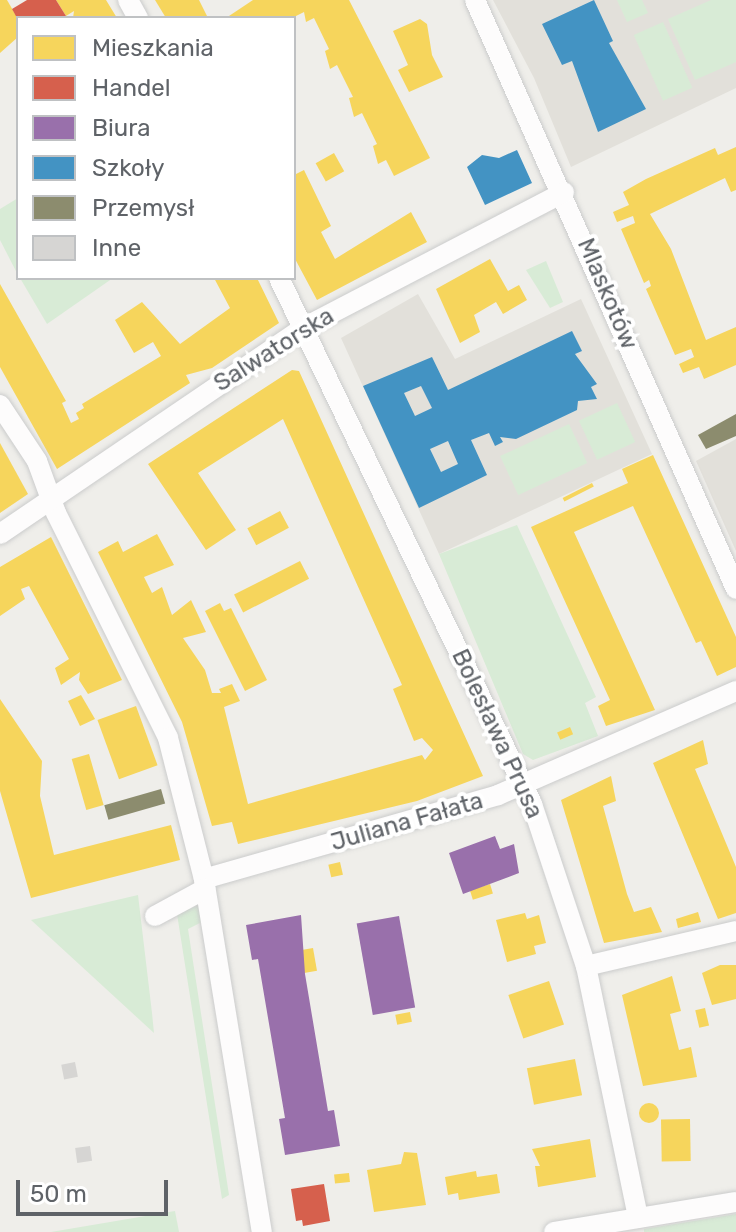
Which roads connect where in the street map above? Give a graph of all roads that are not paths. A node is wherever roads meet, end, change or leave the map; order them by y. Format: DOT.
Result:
graph roads {
  1 [pos="475,0"];
  2 [pos="564,192"];
  3 [pos="280,280"];
  4 [pos="305,327"];
  5 [pos="0,405"];
  6 [pos="51,497"];
  7 [pos="0,534"];
  8 [pos="736,589"];
  9 [pos="736,691"];
  10 [pos="524,785"];
  11 [pos="205,884"];
  12 [pos="155,916"];
  13 [pos="736,931"];
  14 [pos="586,966"];
  15 [pos="736,1202"];
  16 [pos="638,1218"];
  17 [pos="262,1232"];
  18 [pos="554,1232"];
  1 -- 2 [label="street, Mlaskotów"];
  2 -- 4 [label="street, Salwatorska"];
  2 -- 8 [label="street, Mlaskotów"];
  3 -- 4 [label="street, Bolesława Prusa"];
  4 -- 6 [label="street, Salwatorska"];
  4 -- 10 [label="street, Bolesława Prusa"];
  5 -- 6 [label="street"];
  6 -- 7 [label="street, Salwatorska"];
  6 -- 11 [label="street"];
  9 -- 10 [label="street, Juliana Fałata"];
  10 -- 11 [label="street, Juliana Fałata"];
  10 -- 14 [label="street, Bolesława Prusa"];
  11 -- 12 [label="street, Juliana Fałata"];
  11 -- 17 [label="street"];
  13 -- 14 [label="street"];
  14 -- 16 [label="street, Bolesława Prusa"];
  15 -- 16 [label="street"];
  16 -- 18 [label="street"];
}
